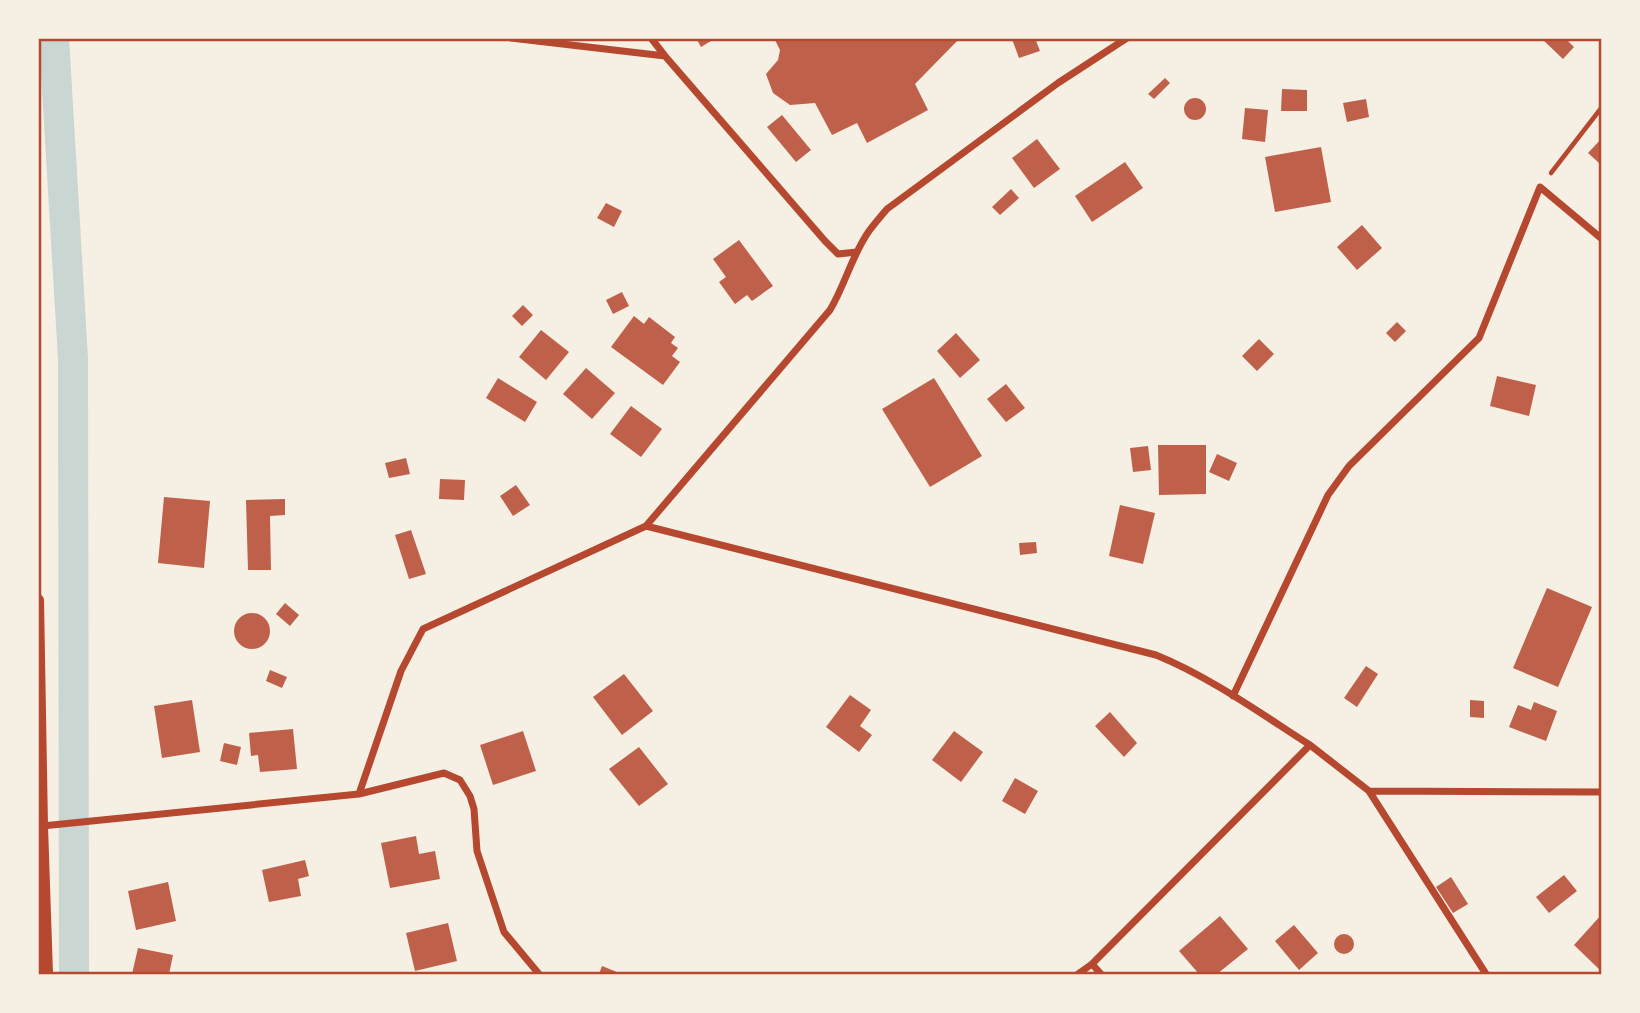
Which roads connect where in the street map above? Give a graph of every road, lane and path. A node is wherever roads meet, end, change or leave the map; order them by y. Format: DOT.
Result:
graph roads {
  1 [pos="511,38"];
  2 [pos="651,38"];
  3 [pos="1127,38"];
  4 [pos="665,56"];
  5 [pos="1601,107"];
  6 [pos="1540,187"];
  7 [pos="1601,239"];
  8 [pos="857,252"];
  9 [pos="646,526"];
  10 [pos="38,600"];
  11 [pos="1233,696"];
  12 [pos="1310,745"];
  13 [pos="1369,791"];
  14 [pos="1601,792"];
  15 [pos="359,794"];
  16 [pos="41,826"];
  17 [pos="1092,964"];
  18 [pos="47,975"];
  19 [pos="539,975"];
  20 [pos="1078,975"];
  21 [pos="1101,975"];
  22 [pos="1486,975"];
  1 -- 4 [label="street"];
  2 -- 4 [label="street"];
  3 -- 8 [label="street"];
  4 -- 8 [label="street"];
  5 -- 6 [label="path"];
  6 -- 7 [label="street"];
  6 -- 11 [label="street"];
  8 -- 9 [label="street"];
  9 -- 11 [label="street"];
  9 -- 15 [label="street"];
  10 -- 16 [label="street"];
  11 -- 12 [label="street"];
  12 -- 13 [label="street"];
  12 -- 17 [label="street"];
  13 -- 14 [label="street"];
  13 -- 22 [label="street"];
  15 -- 16 [label="street"];
  15 -- 19 [label="street"];
  16 -- 18 [label="street"];
  17 -- 20 [label="street"];
  17 -- 21 [label="street"];
}
